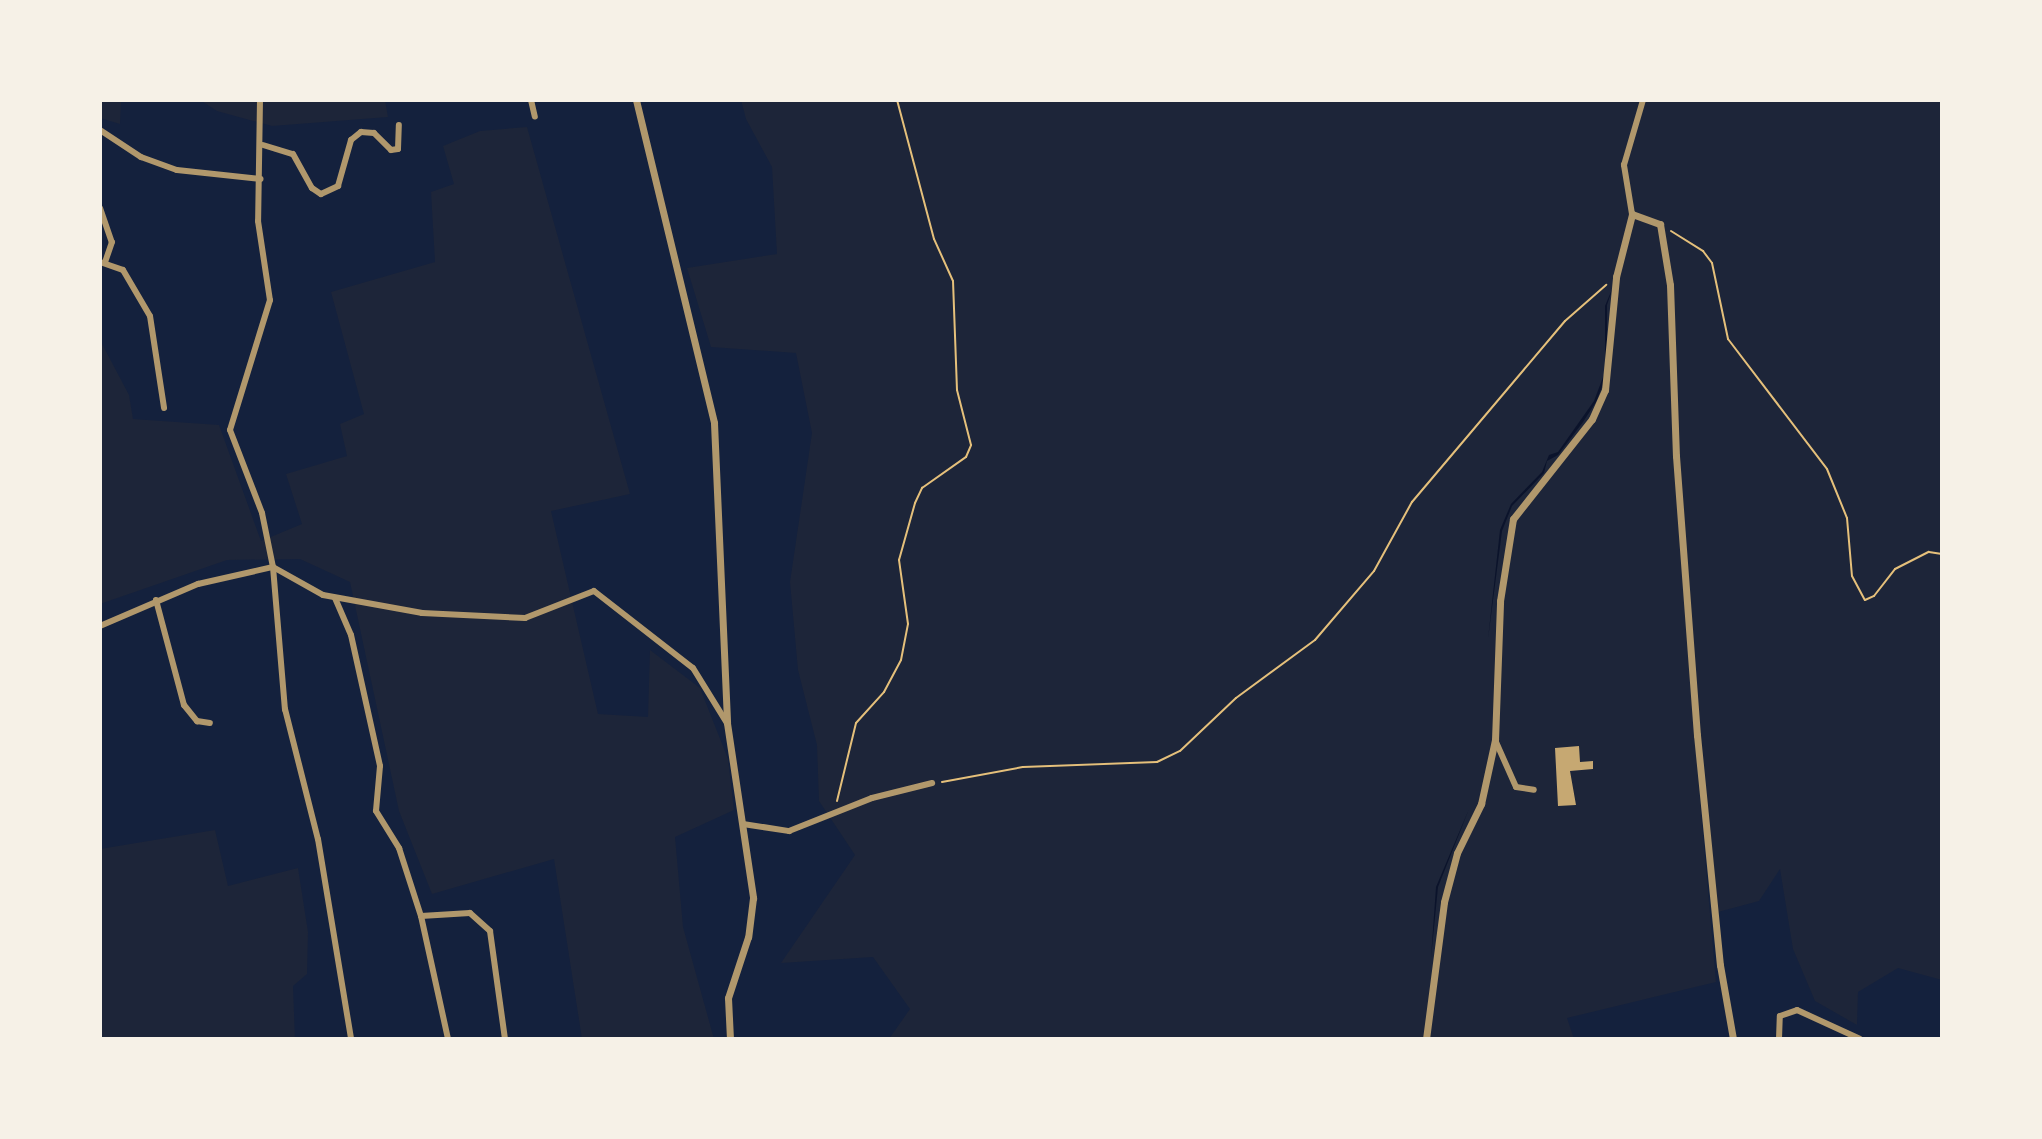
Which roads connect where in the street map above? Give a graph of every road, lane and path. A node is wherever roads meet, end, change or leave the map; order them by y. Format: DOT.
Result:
graph roads {
  1 [pos="260,100"];
  2 [pos="531,100"];
  3 [pos="636,100"];
  4 [pos="897,100"];
  5 [pos="1643,100"];
  6 [pos="535,117"];
  7 [pos="399,125"];
  8 [pos="100,130"];
  9 [pos="263,145"];
  10 [pos="261,179"];
  11 [pos="100,208"];
  12 [pos="1632,214"];
  13 [pos="1660,224"];
  14 [pos="102,262"];
  15 [pos="1616,277"];
  16 [pos="164,408"];
  17 [pos="1942,554"];
  18 [pos="273,567"];
  19 [pos="335,598"];
  20 [pos="156,600"];
  21 [pos="100,626"];
  22 [pos="210,723"];
  23 [pos="727,723"];
  24 [pos="1495,740"];
  25 [pos="932,783"];
  26 [pos="1534,790"];
  27 [pos="841,809"];
  28 [pos="743,824"];
  29 [pos="421,916"];
  30 [pos="351,1039"];
  31 [pos="448,1039"];
  32 [pos="505,1039"];
  33 [pos="730,1039"];
  34 [pos="1426,1039"];
  35 [pos="1733,1039"];
  36 [pos="1779,1039"];
  37 [pos="1860,1039"];
  1 -- 9 [label="street"];
  2 -- 6 [label="street"];
  3 -- 23 [label="street"];
  4 -- 27 [label="path"];
  5 -- 12 [label="street"];
  7 -- 9 [label="street"];
  8 -- 10 [label="street"];
  9 -- 10 [label="street"];
  10 -- 18 [label="street"];
  11 -- 14 [label="street"];
  12 -- 13 [label="street"];
  12 -- 15 [label="street"];
  13 -- 17 [label="path"];
  13 -- 35 [label="street"];
  14 -- 16 [label="street"];
  15 -- 24 [label="street"];
  15 -- 25 [label="path"];
  18 -- 19 [label="street"];
  18 -- 20 [label="street"];
  18 -- 30 [label="street"];
  19 -- 23 [label="street"];
  19 -- 29 [label="street"];
  20 -- 21 [label="street"];
  20 -- 22 [label="street"];
  23 -- 28 [label="street"];
  24 -- 26 [label="street"];
  24 -- 34 [label="street"];
  25 -- 27 [label="street"];
  27 -- 28 [label="street"];
  28 -- 33 [label="street"];
  29 -- 31 [label="street"];
  29 -- 32 [label="street"];
  36 -- 37 [label="street"];
}
